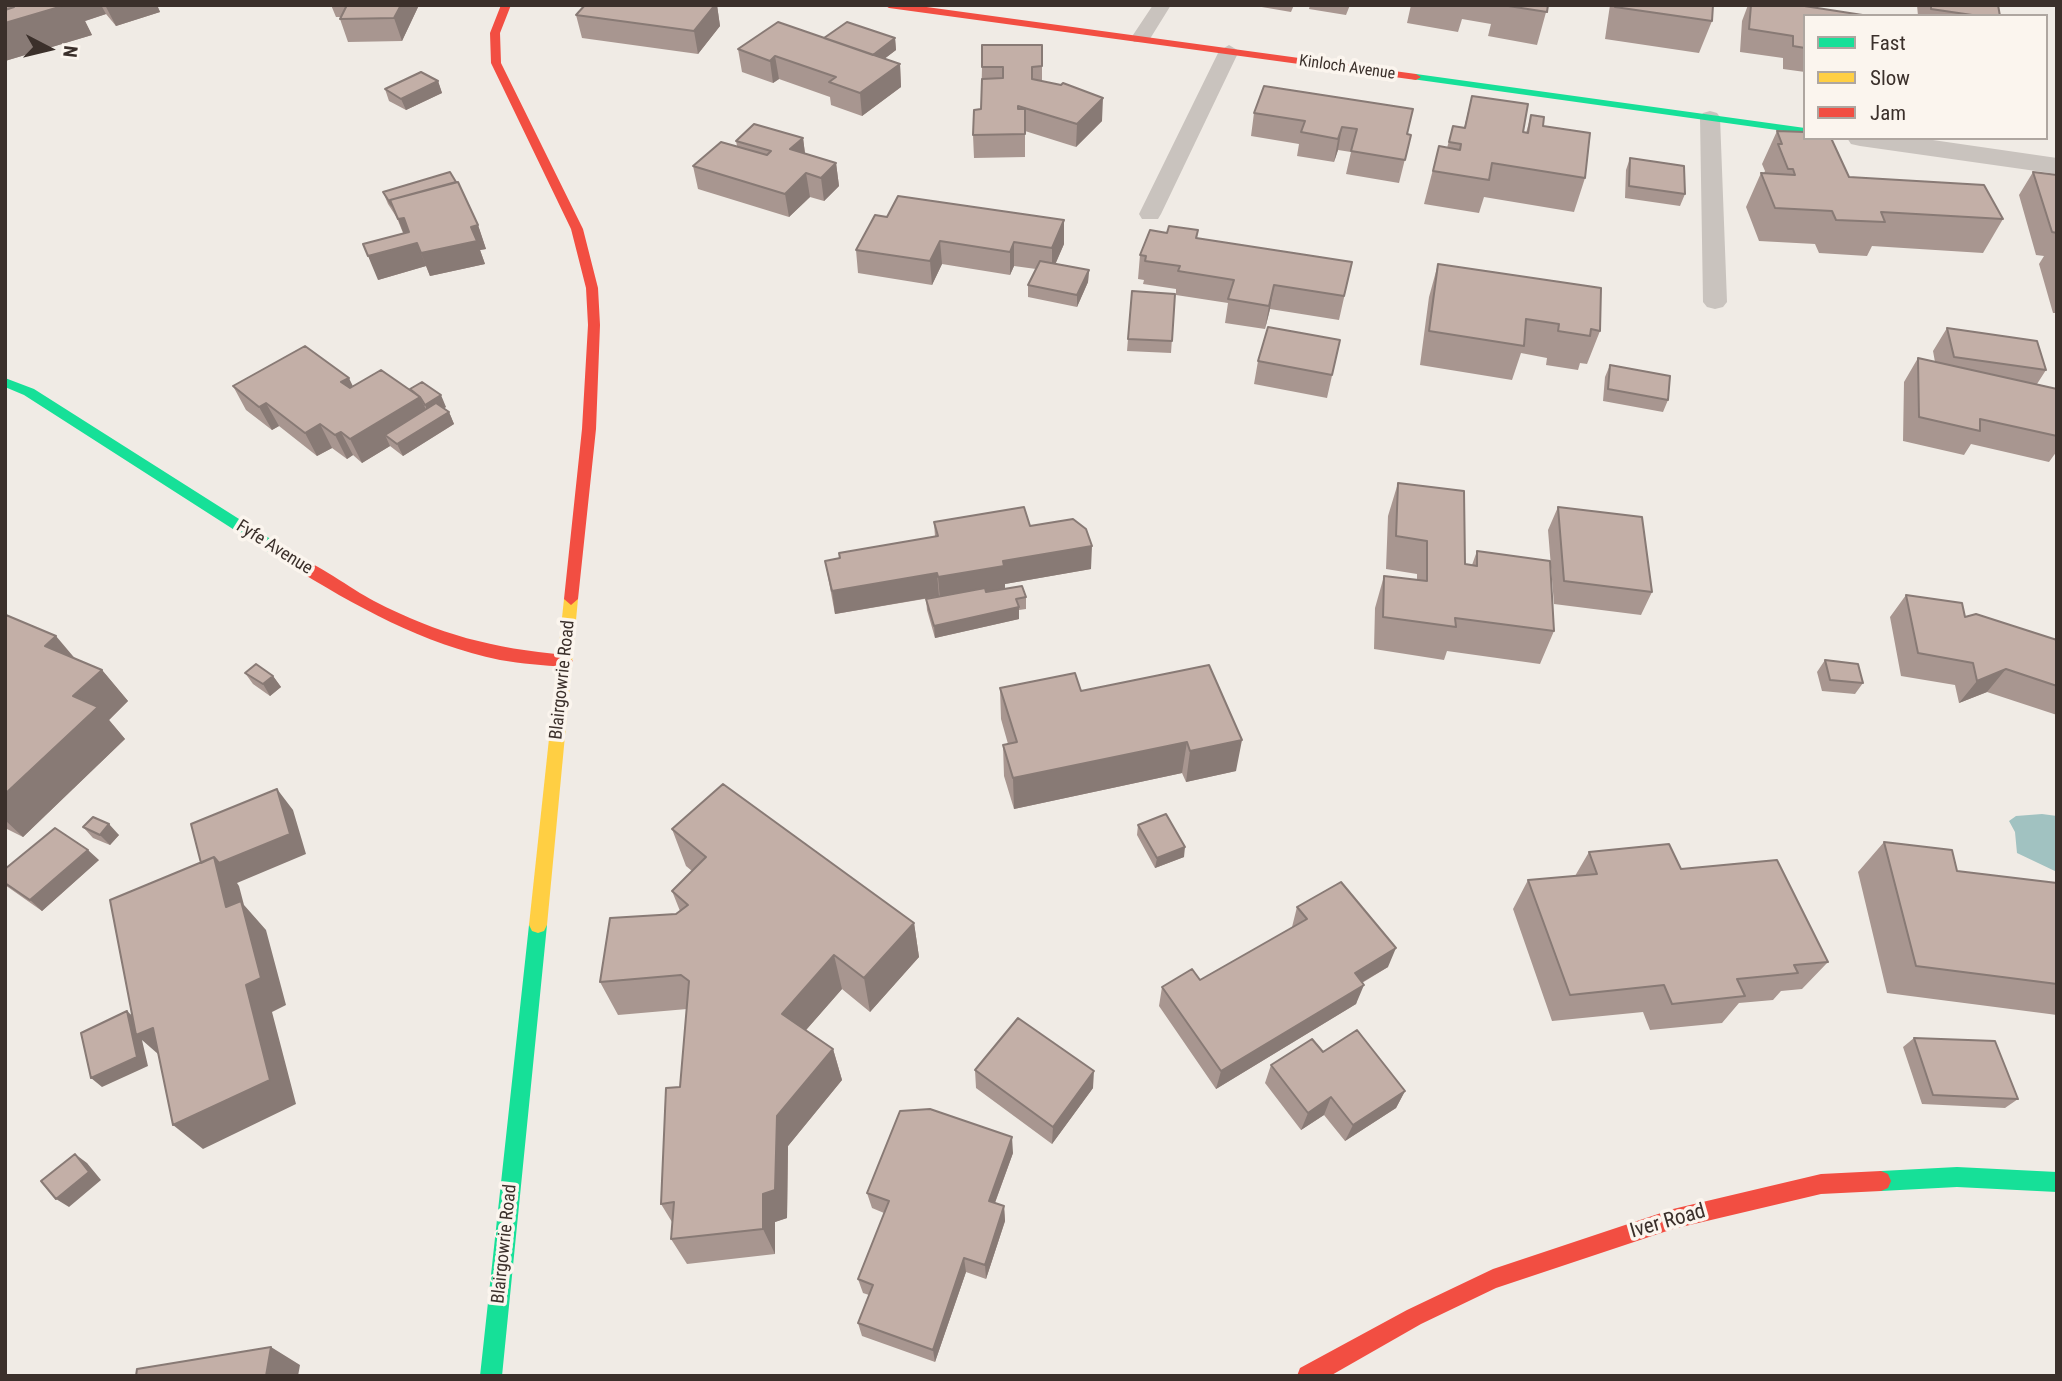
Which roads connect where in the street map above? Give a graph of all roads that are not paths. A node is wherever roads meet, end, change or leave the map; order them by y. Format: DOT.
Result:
graph roads {
  1 [pos="506,5"];
  2 [pos="889,5"];
  3 [pos="1162,5"];
  4 [pos="1141,38"];
  5 [pos="1229,51"];
  6 [pos="1710,117"];
  7 [pos="1803,131"];
  8 [pos="1874,140"];
  9 [pos="2057,166"];
  10 [pos="1150,214"];
  11 [pos="1715,302"];
  12 [pos="5,382"];
  13 [pos="565,661"];
  14 [pos="2057,1182"];
  15 [pos="491,1376"];
  16 [pos="1308,1376"];
  1 -- 13 [label="street, Blairgowrie Road"];
  2 -- 4 [label="street, Kinloch Avenue"];
  3 -- 4 [label="lane"];
  4 -- 5 [label="street, Kinloch Avenue"];
  5 -- 6 [label="street, Kinloch Avenue"];
  5 -- 10 [label="lane"];
  6 -- 7 [label="street, Kinloch Avenue"];
  6 -- 11 [label="lane"];
  8 -- 9 [label="street"];
  12 -- 13 [label="street, Fyfe Avenue"];
  13 -- 15 [label="street, Blairgowrie Road"];
  14 -- 16 [label="street, Iver Road"];
}
